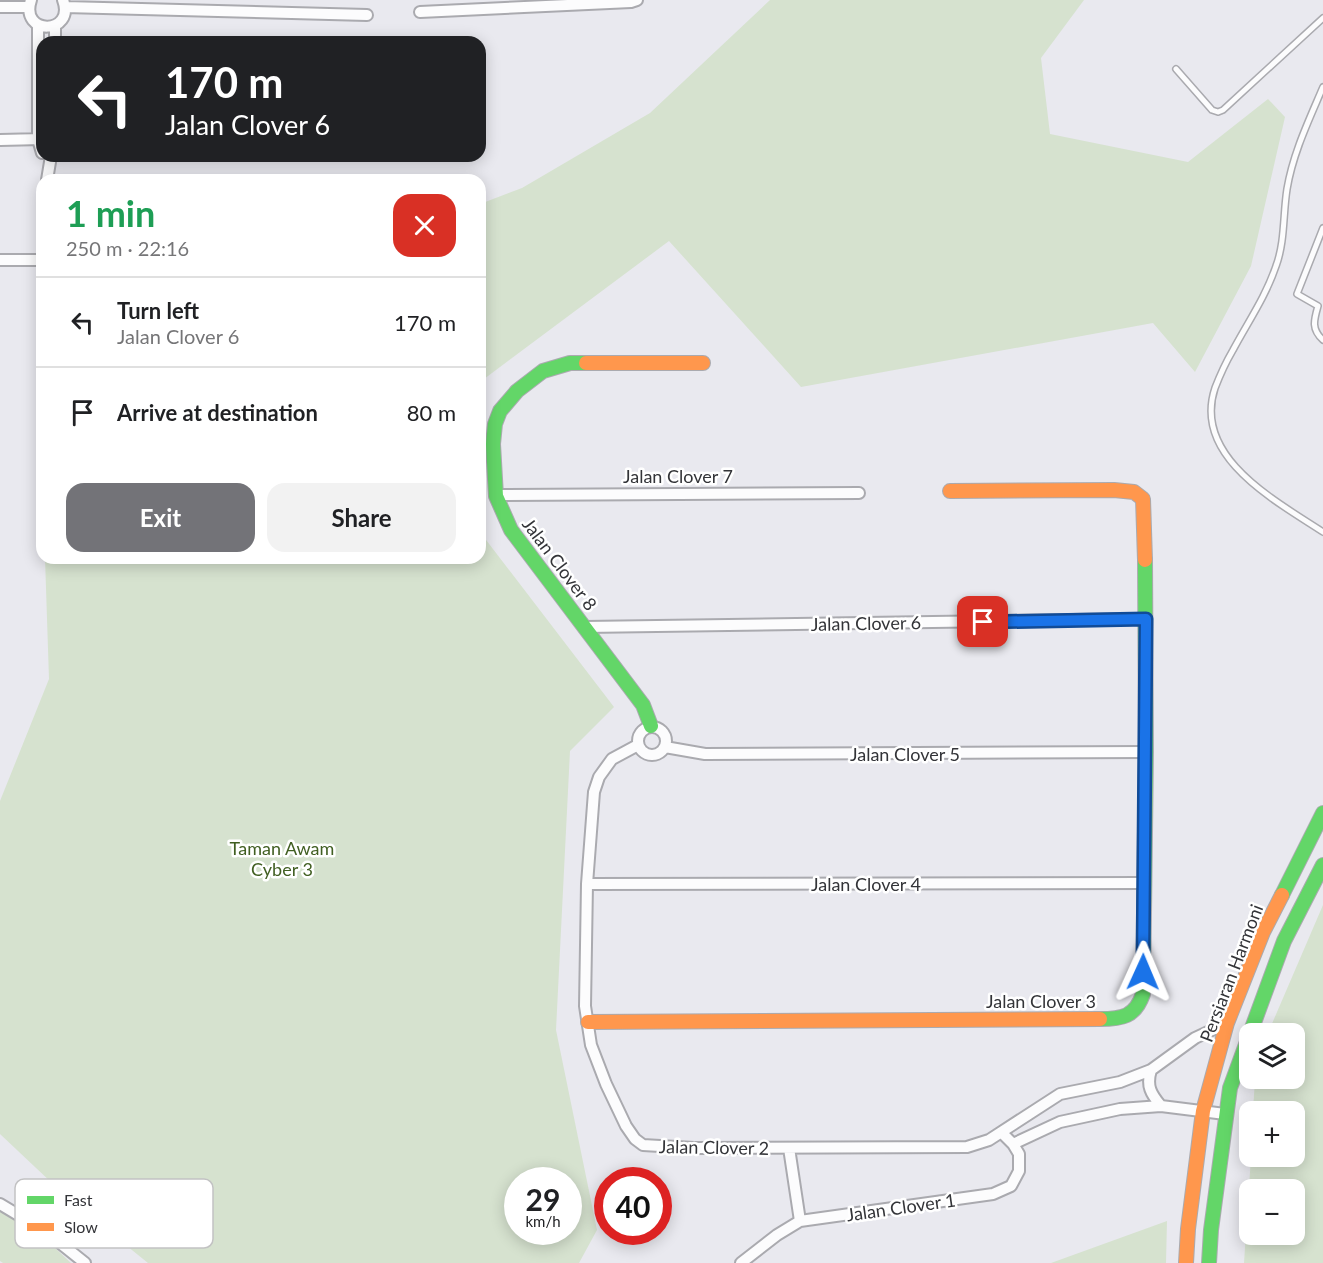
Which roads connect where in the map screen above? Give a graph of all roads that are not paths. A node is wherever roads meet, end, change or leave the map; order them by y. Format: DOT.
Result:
graph roads {
  1 [pos="637,0"];
  2 [pos="30,4"];
  3 [pos="64,4"];
  4 [pos="0,7"];
  5 [pos="420,12"];
  6 [pos="367,15"];
  7 [pos="1323,18"];
  8 [pos="38,25"];
  9 [pos="55,26"];
  10 [pos="38,36"];
  11 [pos="55,36"];
  12 [pos="1176,69"];
  13 [pos="1323,87"];
  14 [pos="36,139"];
  15 [pos="0,140"];
  16 [pos="1323,228"];
  17 [pos="36,260"];
  18 [pos="0,261"];
  19 [pos="1323,339"];
  20 [pos="703,363"];
  21 [pos="950,491"];
  22 [pos="859,493"];
  23 [pos="496,495"];
  24 [pos="1323,532"];
  25 [pos="1146,619"];
  26 [pos="585,627"];
  27 [pos="651,726"];
  28 [pos="638,745"];
  29 [pos="665,747"];
  30 [pos="1146,752"];
  31 [pos="1323,813"];
  32 [pos="1323,866"];
  33 [pos="1145,883"];
  34 [pos="587,884"];
  35 [pos="588,1022"];
  36 [pos="1227,1023"];
  37 [pos="1151,1070"];
  38 [pos="1161,1106"];
  39 [pos="1203,1112"];
  40 [pos="1225,1114"];
  41 [pos="1002,1133"];
  42 [pos="1014,1144"];
  43 [pos="789,1148"];
  44 [pos="0,1204"];
  45 [pos="15,1213"];
  46 [pos="800,1221"];
  47 [pos="66,1248"];
  48 [pos="85,1263"];
  49 [pos="741,1263"];
  50 [pos="1186,1263"];
  51 [pos="1209,1263"];
  1 -- 5 [label="street"];
  2 -- 4 [label="street"];
  2 -- 8 [label="street"];
  3 -- 6 [label="street"];
  3 -- 9 [label="street"];
  7 -- 12 [label="lane"];
  8 -- 9 [label="street"];
  8 -- 10 [label="street"];
  9 -- 11 [label="street"];
  13 -- 24 [label="lane"];
  14 -- 15 [label="street"];
  16 -- 19 [label="lane"];
  17 -- 18 [label="street"];
  20 -- 23 [label="street, Jalan Clover 8"];
  21 -- 25 [label="street"];
  22 -- 23 [label="street, Jalan Clover 7"];
  23 -- 26 [label="street, Jalan Clover 8"];
  25 -- 26 [label="street, Jalan Clover 6"];
  25 -- 30 [label="street, Jalan Clover 3"];
  26 -- 27 [label="street, Jalan Clover 8"];
  27 -- 28 [label="street"];
  27 -- 29 [label="street"];
  28 -- 29 [label="street"];
  28 -- 34 [label="street, Jalan Clover 2"];
  29 -- 30 [label="street, Jalan Clover 5"];
  30 -- 33 [label="street, Jalan Clover 3"];
  31 -- 36 [label="street, Persiaran Harmoni"];
  32 -- 40 [label="street, Persiaran Harmoni"];
  33 -- 34 [label="street, Jalan Clover 4"];
  33 -- 35 [label="street, Jalan Clover 3"];
  34 -- 35 [label="street, Jalan Clover 2"];
  35 -- 43 [label="street, Jalan Clover 2"];
  36 -- 37 [label="street, Jalan Clover 2"];
  36 -- 39 [label="street, Persiaran Harmoni"];
  37 -- 38 [label="street"];
  37 -- 41 [label="street, Jalan Clover 2"];
  38 -- 39 [label="street"];
  38 -- 42 [label="street"];
  39 -- 40 [label="street"];
  39 -- 50 [label="street, Persiaran Harmoni"];
  40 -- 51 [label="street, Persiaran Harmoni"];
  41 -- 42 [label="street"];
  41 -- 43 [label="street, Jalan Clover 2"];
  42 -- 46 [label="street, Jalan Clover 1"];
  43 -- 46 [label="street"];
  44 -- 45 [label="street"];
  46 -- 49 [label="street, Jalan Clover 1"];
  47 -- 48 [label="street"];
}
